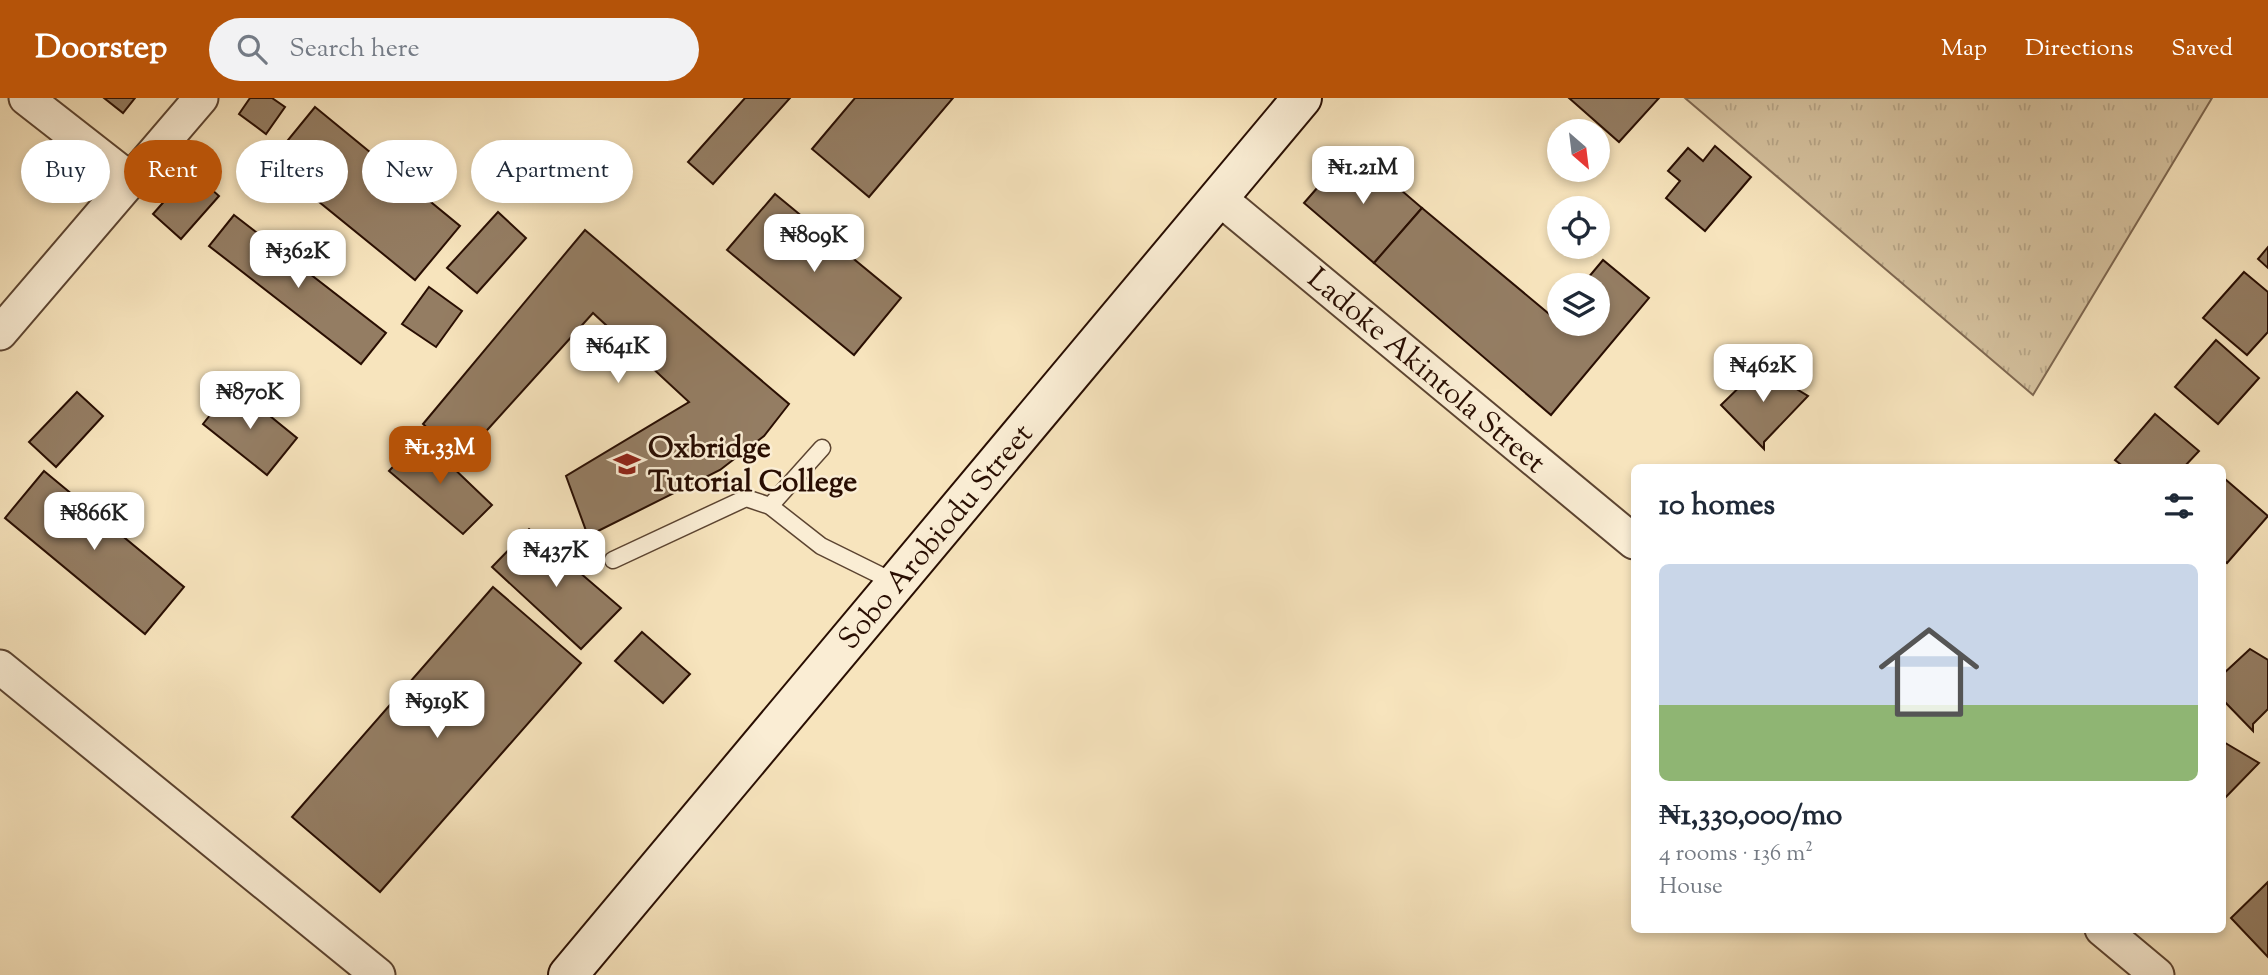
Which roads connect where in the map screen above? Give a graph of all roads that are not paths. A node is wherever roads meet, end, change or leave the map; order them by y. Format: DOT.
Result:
graph roads {
  1 [pos="26,98"];
  2 [pos="201,98"];
  3 [pos="1303,98"];
  4 [pos="165,140"];
  5 [pos="124,175"];
  6 [pos="124,188"];
  7 [pos="1219,198"];
  8 [pos="0,333"];
  9 [pos="822,448"];
  10 [pos="770,506"];
  11 [pos="1631,540"];
  12 [pos="614,560"];
  13 [pos="896,583"];
  14 [pos="0,667"];
  15 [pos="2107,933"];
  16 [pos="378,975"];
  17 [pos="568,975"];
  18 [pos="2157,975"];
  1 -- 5 [label="street"];
  2 -- 4 [label="street"];
  3 -- 7 [label="street, Sobo Arobiodu Street"];
  6 -- 8 [label="street"];
  7 -- 11 [label="street, Ladoke Akintola Street"];
  7 -- 13 [label="street, Sobo Arobiodu Street"];
  9 -- 10 [label="lane"];
  10 -- 12 [label="lane"];
  10 -- 13 [label="lane"];
  13 -- 17 [label="street, Sobo Arobiodu Street"];
  14 -- 16 [label="street"];
  15 -- 18 [label="street"];
}
